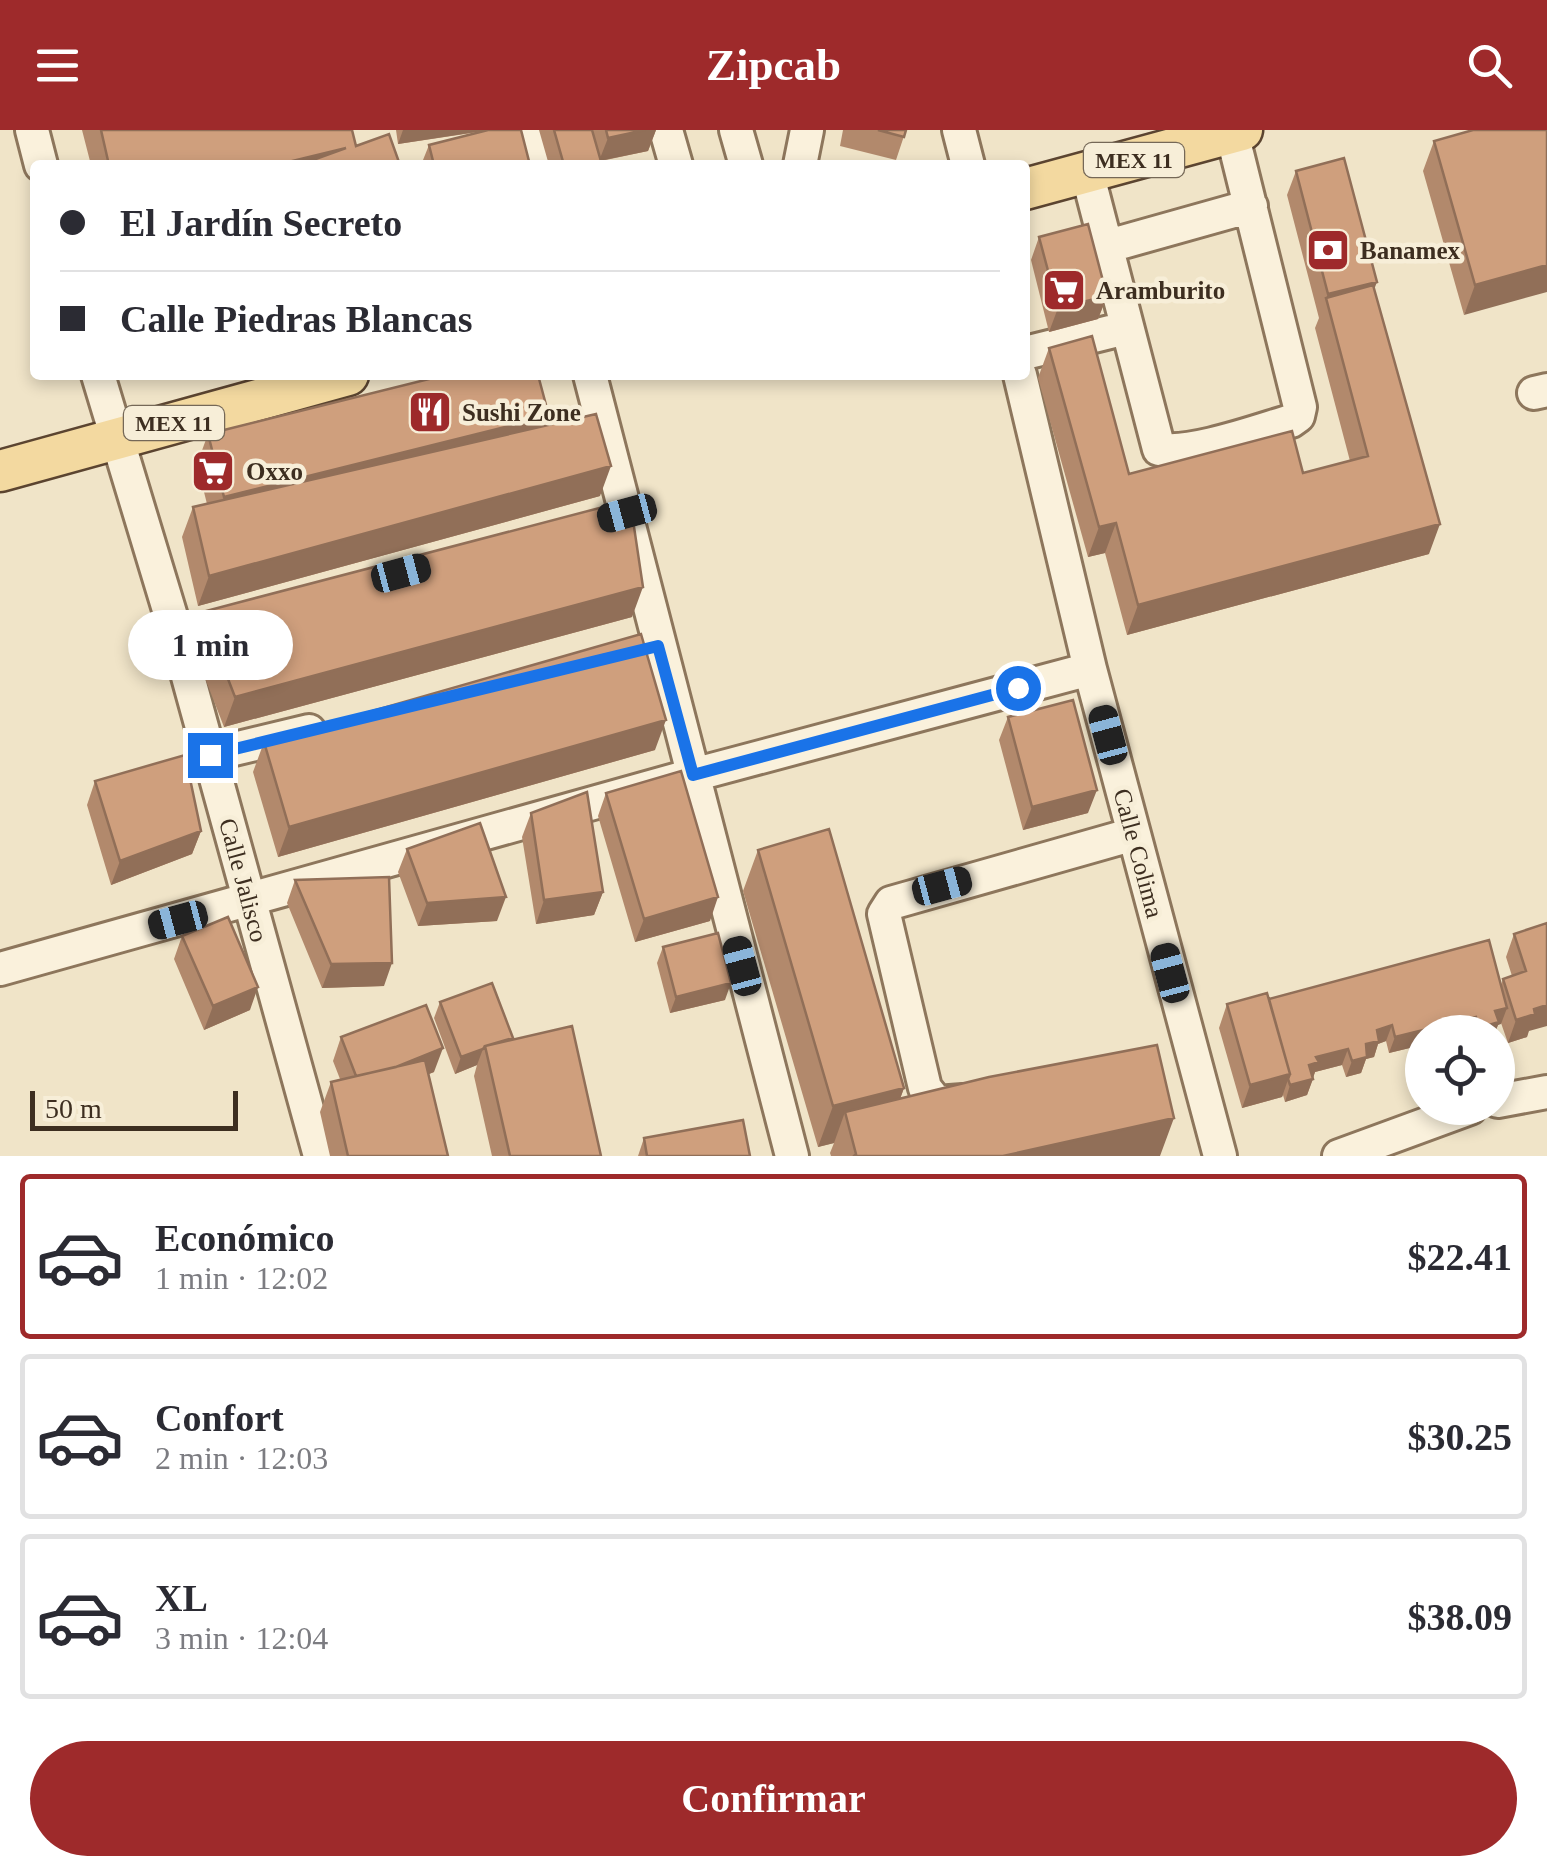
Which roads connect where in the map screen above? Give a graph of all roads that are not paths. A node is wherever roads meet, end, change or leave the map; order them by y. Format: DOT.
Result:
graph roads {
  1 [pos="32,130"];
  2 [pos="524,130"];
  3 [pos="666,130"];
  4 [pos="736,130"];
  5 [pos="808,130"];
  6 [pos="959,130"];
  7 [pos="1237,131"];
  8 [pos="40,160"];
  9 [pos="532,160"];
  10 [pos="675,160"];
  11 [pos="745,160"];
  12 [pos="801,160"];
  13 [pos="967,160"];
  14 [pos="1087,172"];
  15 [pos="1030,188"];
  16 [pos="1251,206"];
  17 [pos="1104,247"];
  18 [pos="1126,328"];
  19 [pos="1030,352"];
  20 [pos="99,380"];
  21 [pos="330,380"];
  22 [pos="591,380"];
  23 [pos="1021,380"];
  24 [pos="115,440"];
  25 [pos="0,471"];
  26 [pos="627,513"];
  27 [pos="589,523"];
  28 [pos="213,623"];
  29 [pos="176,633"];
  30 [pos="658,646"];
  31 [pos="621,655"];
  32 [pos="1090,669"];
  33 [pos="340,723"];
  34 [pos="210,755"];
  35 [pos="693,775"];
  36 [pos="1134,834"];
  37 [pos="249,900"];
  38 [pos="0,969"];
  39 [pos="1189,1042"];
  40 [pos="1152,1052"];
  41 [pos="1547,1092"];
  42 [pos="988,1094"];
  43 [pos="1515,1097"];
  44 [pos="1423,1125"];
  45 [pos="320,1156"];
  46 [pos="792,1156"];
  47 [pos="1220,1156"];
  48 [pos="1338,1156"];
  1 -- 8 [label="street"];
  2 -- 9 [label="street"];
  3 -- 10 [label="street"];
  4 -- 11 [label="street"];
  5 -- 12 [label="street"];
  6 -- 13 [label="street"];
  7 -- 14 [label="main road, MEX 11"];
  7 -- 16 [label="street"];
  14 -- 15 [label="main road, MEX 11"];
  14 -- 17 [label="street"];
  16 -- 17 [label="street"];
  16 -- 18 [label="street"];
  17 -- 18 [label="street"];
  18 -- 19 [label="street"];
  20 -- 24 [label="street, Calle Jalisco"];
  21 -- 24 [label="main road, MEX 11"];
  22 -- 26 [label="street"];
  23 -- 32 [label="street, Calle Colima"];
  24 -- 25 [label="main road, MEX 11"];
  24 -- 29 [label="street, Calle Jalisco"];
  26 -- 27 [label="street"];
  26 -- 30 [label="street"];
  28 -- 29 [label="street"];
  29 -- 34 [label="street, Calle Jalisco"];
  30 -- 31 [label="street"];
  30 -- 35 [label="street"];
  32 -- 35 [label="street"];
  32 -- 36 [label="street, Calle Colima"];
  33 -- 34 [label="street"];
  34 -- 37 [label="street, Calle Jalisco"];
  35 -- 37 [label="street"];
  35 -- 46 [label="street"];
  36 -- 39 [label="street, Calle Colima"];
  36 -- 42 [label="street"];
  37 -- 38 [label="street"];
  37 -- 45 [label="street, Calle Jalisco"];
  39 -- 40 [label="street"];
  39 -- 47 [label="street, Calle Colima"];
  41 -- 43 [label="street"];
  44 -- 48 [label="street"];
}
